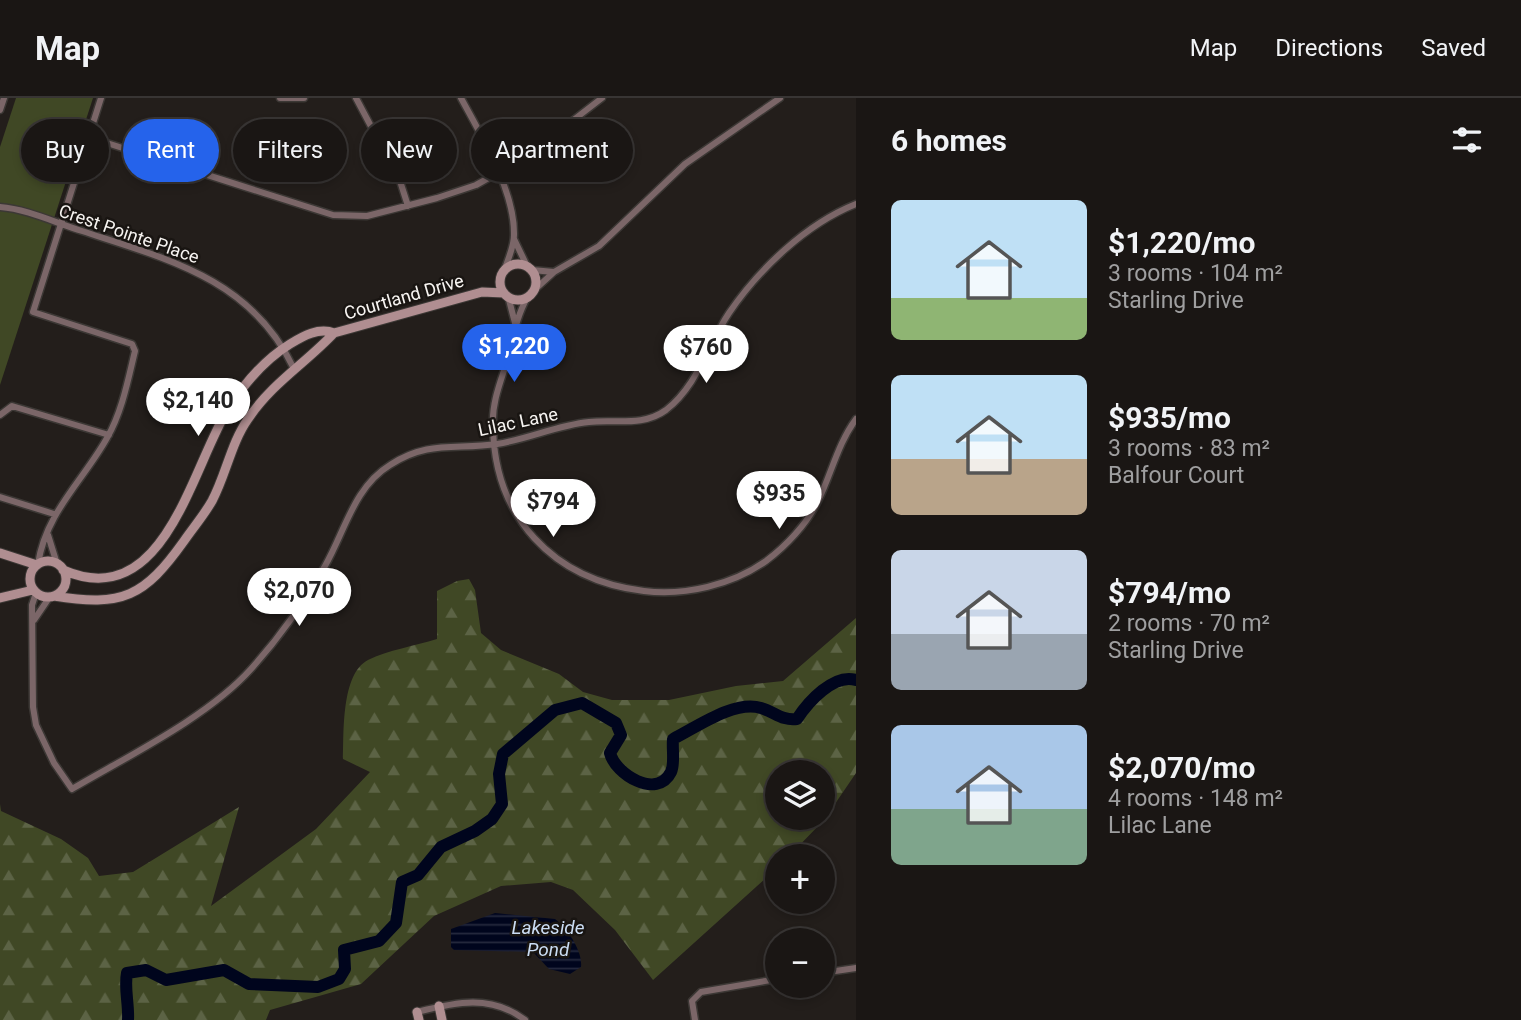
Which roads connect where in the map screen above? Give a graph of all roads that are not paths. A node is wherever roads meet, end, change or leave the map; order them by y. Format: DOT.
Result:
graph roads {
  1 [pos="4,98"];
  2 [pos="101,98"];
  3 [pos="280,98"];
  4 [pos="304,98"];
  5 [pos="356,98"];
  6 [pos="461,98"];
  7 [pos="602,98"];
  8 [pos="780,98"];
  9 [pos="0,110"];
  10 [pos="94,119"];
  11 [pos="471,119"];
  12 [pos="575,119"];
  13 [pos="109,144"];
  14 [pos="74,182"];
  15 [pos="480,182"];
  16 [pos="500,182"];
  17 [pos="856,204"];
  18 [pos="408,206"];
  19 [pos="0,207"];
  20 [pos="61,225"];
  21 [pos="514,237"];
  22 [pos="529,268"];
  23 [pos="554,272"];
  24 [pos="502,275"];
  25 [pos="482,292"];
  26 [pos="506,295"];
  27 [pos="530,295"];
  28 [pos="515,323"];
  29 [pos="334,333"];
  30 [pos="284,347"];
  31 [pos="293,367"];
  32 [pos="0,415"];
  33 [pos="856,419"];
  34 [pos="109,435"];
  35 [pos="494,444"];
  36 [pos="0,497"];
  37 [pos="54,514"];
  38 [pos="48,533"];
  39 [pos="0,553"];
  40 [pos="38,564"];
  41 [pos="60,567"];
  42 [pos="34,592"];
  43 [pos="52,597"];
  44 [pos="0,598"];
  45 [pos="33,622"];
  46 [pos="856,968"];
  47 [pos="835,971"];
  48 [pos="765,981"];
  49 [pos="439,1006"];
  50 [pos="418,1016"];
  51 [pos="442,1020"];
  52 [pos="525,1020"];
  53 [pos="695,1020"];
  1 -- 9 [label="street"];
  2 -- 10 [label="street"];
  3 -- 4 [label="street"];
  5 -- 18 [label="street"];
  6 -- 11 [label="street"];
  7 -- 12 [label="street"];
  8 -- 23 [label="street"];
  13 -- 18 [label="street"];
  14 -- 20 [label="street"];
  15 -- 18 [label="street"];
  16 -- 21 [label="street"];
  17 -- 35 [label="street, Lilac Lane"];
  19 -- 20 [label="street, Crest Pointe Place"];
  20 -- 30 [label="street, Crest Pointe Place"];
  20 -- 34 [label="street"];
  21 -- 22 [label="street"];
  21 -- 24 [label="street"];
  22 -- 23 [label="street"];
  22 -- 24 [label="street"];
  22 -- 27 [label="street"];
  23 -- 27 [label="street"];
  24 -- 25 [label="street, Courtland Drive"];
  24 -- 26 [label="street"];
  25 -- 26 [label="street, Courtland Drive"];
  25 -- 29 [label="street, Courtland Drive"];
  26 -- 27 [label="street"];
  26 -- 28 [label="street"];
  27 -- 28 [label="street"];
  28 -- 35 [label="street"];
  29 -- 30 [label="street, Courtland Drive"];
  29 -- 31 [label="street, Courtland Drive"];
  30 -- 31 [label="street, Crest Pointe Place"];
  30 -- 41 [label="street, Courtland Drive"];
  31 -- 43 [label="street, Courtland Drive"];
  32 -- 34 [label="street"];
  33 -- 35 [label="street"];
  34 -- 37 [label="street"];
  35 -- 45 [label="street, Lilac Lane"];
  36 -- 37 [label="street"];
  37 -- 38 [label="street"];
  38 -- 40 [label="street"];
  38 -- 41 [label="street"];
  39 -- 40 [label="street"];
  40 -- 41 [label="street"];
  40 -- 42 [label="street"];
  41 -- 43 [label="street"];
  42 -- 43 [label="street"];
  42 -- 44 [label="street"];
  42 -- 45 [label="street"];
  43 -- 45 [label="street"];
  46 -- 47 [label="street"];
  48 -- 53 [label="street"];
  49 -- 50 [label="street"];
  49 -- 51 [label="street"];
  49 -- 52 [label="street"];
}
